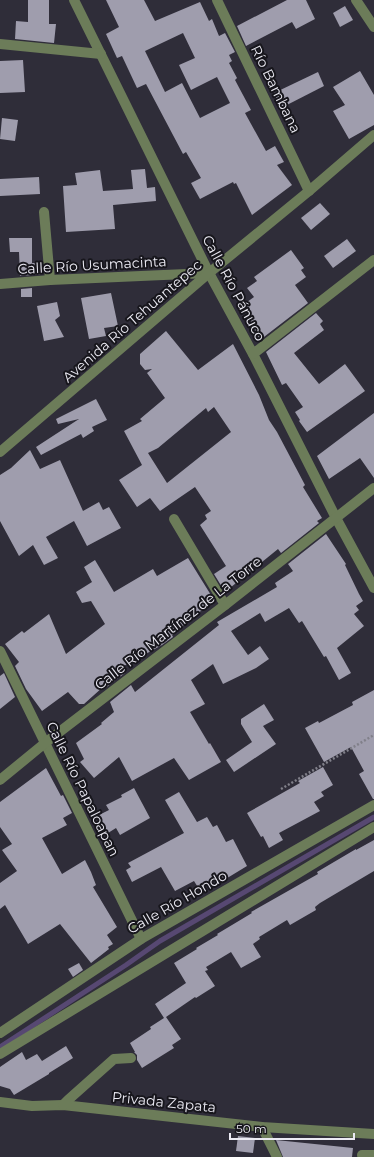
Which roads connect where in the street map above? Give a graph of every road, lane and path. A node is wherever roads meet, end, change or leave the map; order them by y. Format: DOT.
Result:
graph roads {
  1 [pos="74,0"];
  2 [pos="217,0"];
  3 [pos="356,0"];
  4 [pos="374,26"];
  5 [pos="0,44"];
  6 [pos="101,54"];
  7 [pos="374,135"];
  8 [pos="309,191"];
  9 [pos="44,212"];
  10 [pos="374,260"];
  11 [pos="209,273"];
  12 [pos="50,280"];
  13 [pos="0,284"];
  14 [pos="253,354"];
  15 [pos="0,452"];
  16 [pos="374,488"];
  17 [pos="336,518"];
  18 [pos="174,519"];
  19 [pos="374,588"];
  20 [pos="225,605"];
  21 [pos="0,651"];
  22 [pos="374,734"];
  23 [pos="45,743"];
  24 [pos="0,780"];
  25 [pos="281,789"];
  26 [pos="374,805"];
  27 [pos="374,827"];
  28 [pos="141,939"];
  29 [pos="0,1033"];
  30 [pos="0,1054"];
  31 [pos="131,1058"];
  32 [pos="0,1102"];
  33 [pos="63,1105"];
  34 [pos="262,1127"];
  35 [pos="374,1134"];
  36 [pos="362,1155"];
  37 [pos="374,1155"];
  38 [pos="277,1157"];
  1 -- 6 [label="street, Calle Río Pánuco"];
  2 -- 8 [label="street, Río Bambana"];
  3 -- 4 [label="street"];
  5 -- 6 [label="street"];
  6 -- 11 [label="street, Calle Río Pánuco"];
  7 -- 8 [label="street, Avenida Río Tehuantepec"];
  8 -- 11 [label="street, Avenida Río Tehuantepec"];
  9 -- 12 [label="street"];
  10 -- 14 [label="street"];
  11 -- 12 [label="street, Calle Río Usumacinta"];
  11 -- 14 [label="street, Calle Río Pánuco"];
  11 -- 15 [label="street, Avenida Río Tehuantepec"];
  12 -- 13 [label="street, Calle Río Usumacinta"];
  14 -- 17 [label="street, Calle Río Pánuco"];
  16 -- 17 [label="street, Calle Río Martínez de La Torre"];
  17 -- 19 [label="street, Calle Río Pánuco"];
  17 -- 20 [label="street, Calle Río Martínez de La Torre"];
  18 -- 20 [label="street"];
  20 -- 23 [label="street, Calle Río Martínez de La Torre"];
  21 -- 23 [label="street, Calle Río Papaloapan"];
  22 -- 25 [label="path"];
  23 -- 24 [label="street, Calle Río Martínez de La Torre"];
  23 -- 28 [label="street, Calle Río Papaloapan"];
  26 -- 28 [label="street, Calle Río Hondo"];
  27 -- 30 [label="street"];
  28 -- 29 [label="street, Calle Río Hondo"];
  31 -- 33 [label="street"];
  32 -- 33 [label="street, Privada Zapata"];
  33 -- 34 [label="street, Privada Zapata"];
  34 -- 35 [label="street, Privada Zapata"];
  34 -- 38 [label="street"];
  36 -- 37 [label="street"];
}
